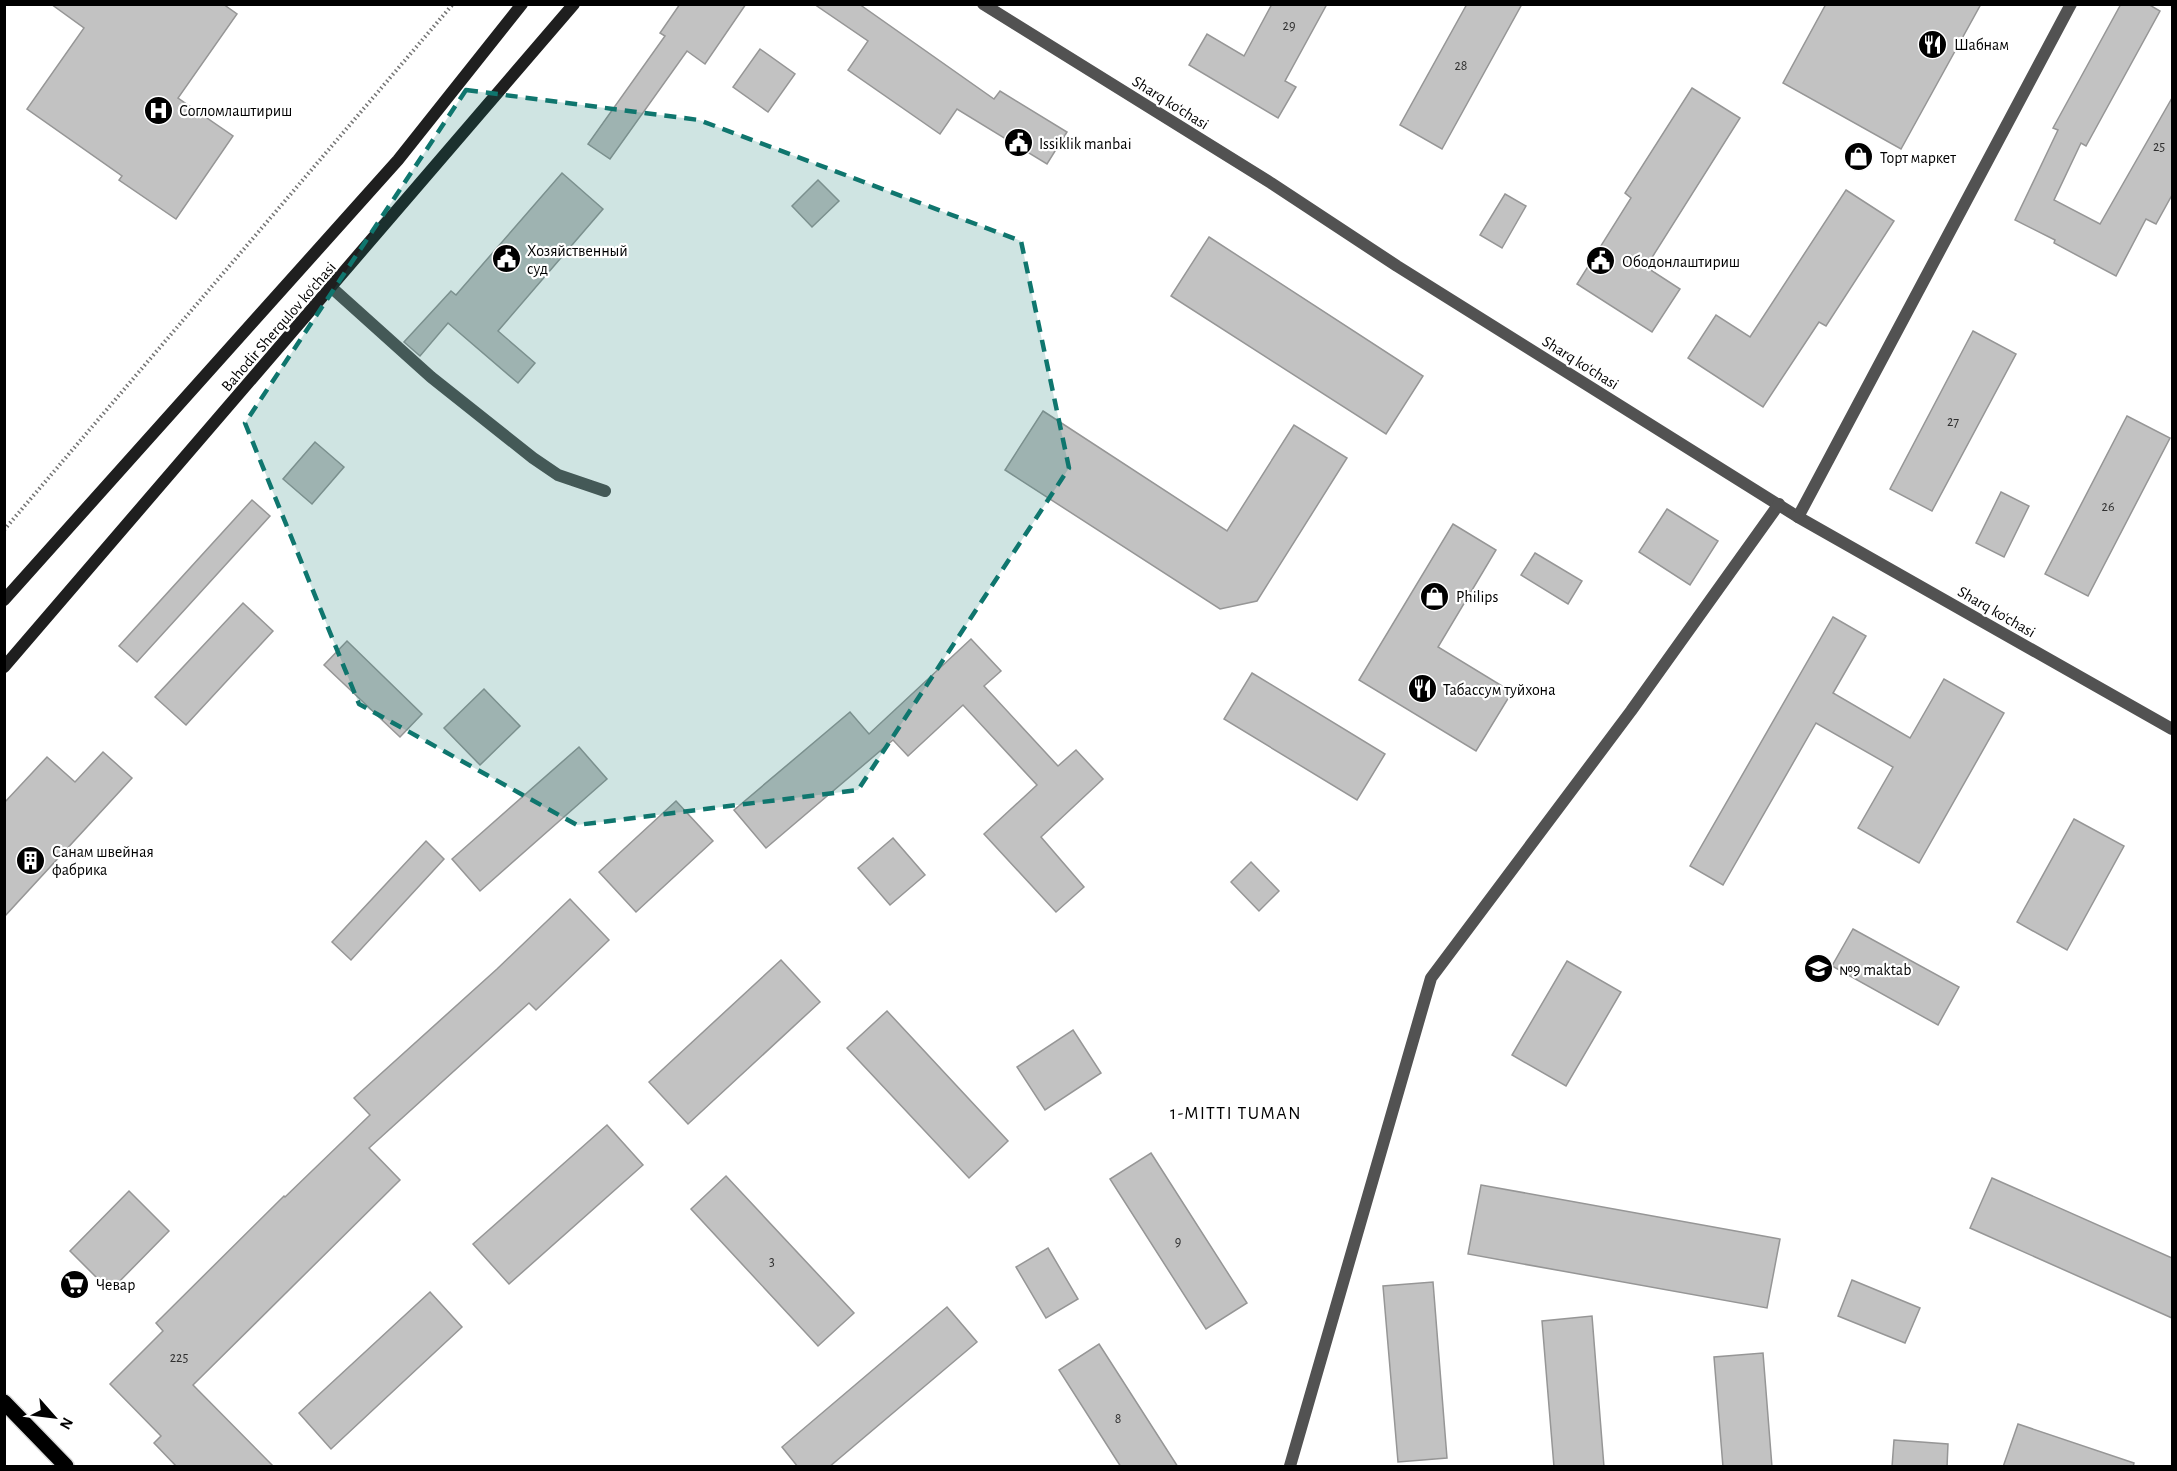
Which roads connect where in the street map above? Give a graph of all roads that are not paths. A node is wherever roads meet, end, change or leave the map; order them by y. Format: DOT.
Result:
graph roads {
  1 [pos="522,4"];
  2 [pos="574,4"];
  3 [pos="983,4"];
  4 [pos="2071,4"];
  5 [pos="332,288"];
  6 [pos="604,491"];
  7 [pos="1779,504"];
  8 [pos="1798,517"];
  9 [pos="4,600"];
  10 [pos="4,667"];
  11 [pos="2172,729"];
  12 [pos="4,1402"];
  13 [pos="66,1467"];
  14 [pos="1290,1467"];
  1 -- 9 [label="main road, Bahodir Sherqulov ko‘chasi"];
  2 -- 5 [label="main road, Bahodir Sherqulov ko‘chasi"];
  3 -- 7 [label="street, Sharq ko‘chasi"];
  4 -- 8 [label="street"];
  5 -- 6 [label="street"];
  5 -- 10 [label="main road, Bahodir Sherqulov ko‘chasi"];
  7 -- 8 [label="street, Sharq ko‘chasi"];
  7 -- 14 [label="street"];
  8 -- 11 [label="street, Sharq ko‘chasi"];
  12 -- 13 [label="main road"];
}
